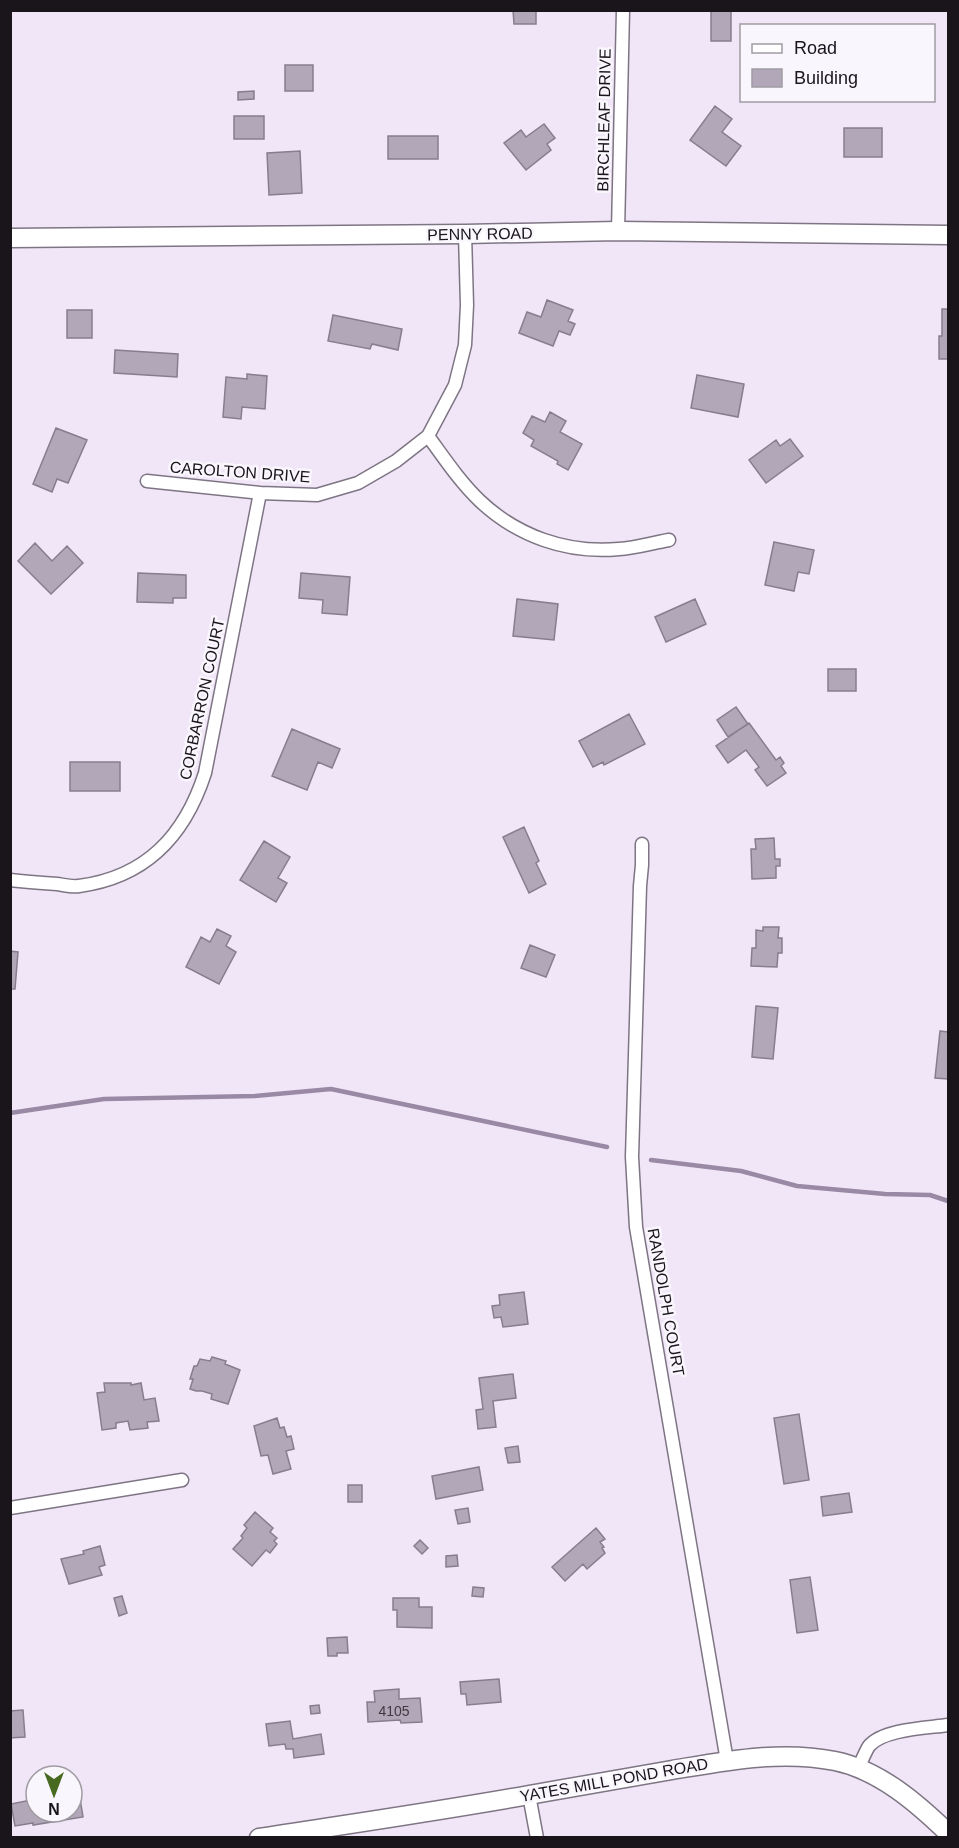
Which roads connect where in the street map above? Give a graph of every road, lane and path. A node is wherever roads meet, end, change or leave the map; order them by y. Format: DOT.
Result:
graph roads {
  1 [pos="623,10"];
  2 [pos="618,231"];
  3 [pos="465,234"];
  4 [pos="948,235"];
  5 [pos="10,238"];
  6 [pos="428,436"];
  7 [pos="147,481"];
  8 [pos="260,493"];
  9 [pos="669,540"];
  10 [pos="642,844"];
  11 [pos="10,880"];
  12 [pos="182,1480"];
  13 [pos="10,1508"];
  14 [pos="948,1725"];
  15 [pos="727,1761"];
  16 [pos="858,1768"];
  17 [pos="529,1795"];
  18 [pos="948,1833"];
  19 [pos="259,1838"];
  20 [pos="537,1838"];
  1 -- 2 [label="street, BIRCHLEAF DRIVE"];
  2 -- 3 [label="street, PENNY ROAD"];
  2 -- 4 [label="street, PENNY ROAD"];
  3 -- 5 [label="street, PENNY ROAD"];
  3 -- 6 [label="street, CAROLTON DRIVE"];
  6 -- 8 [label="street, CAROLTON DRIVE"];
  6 -- 9 [label="street"];
  7 -- 8 [label="street, CAROLTON DRIVE"];
  8 -- 11 [label="street, CORBARRON COURT"];
  10 -- 15 [label="street, RANDOLPH COURT"];
  12 -- 13 [label="street"];
  14 -- 16 [label="street"];
  15 -- 16 [label="street, YATES MILL POND ROAD"];
  15 -- 17 [label="street, YATES MILL POND ROAD"];
  16 -- 18 [label="street, YATES MILL POND ROAD"];
  17 -- 19 [label="street, YATES MILL POND ROAD"];
  17 -- 20 [label="street"];
}
